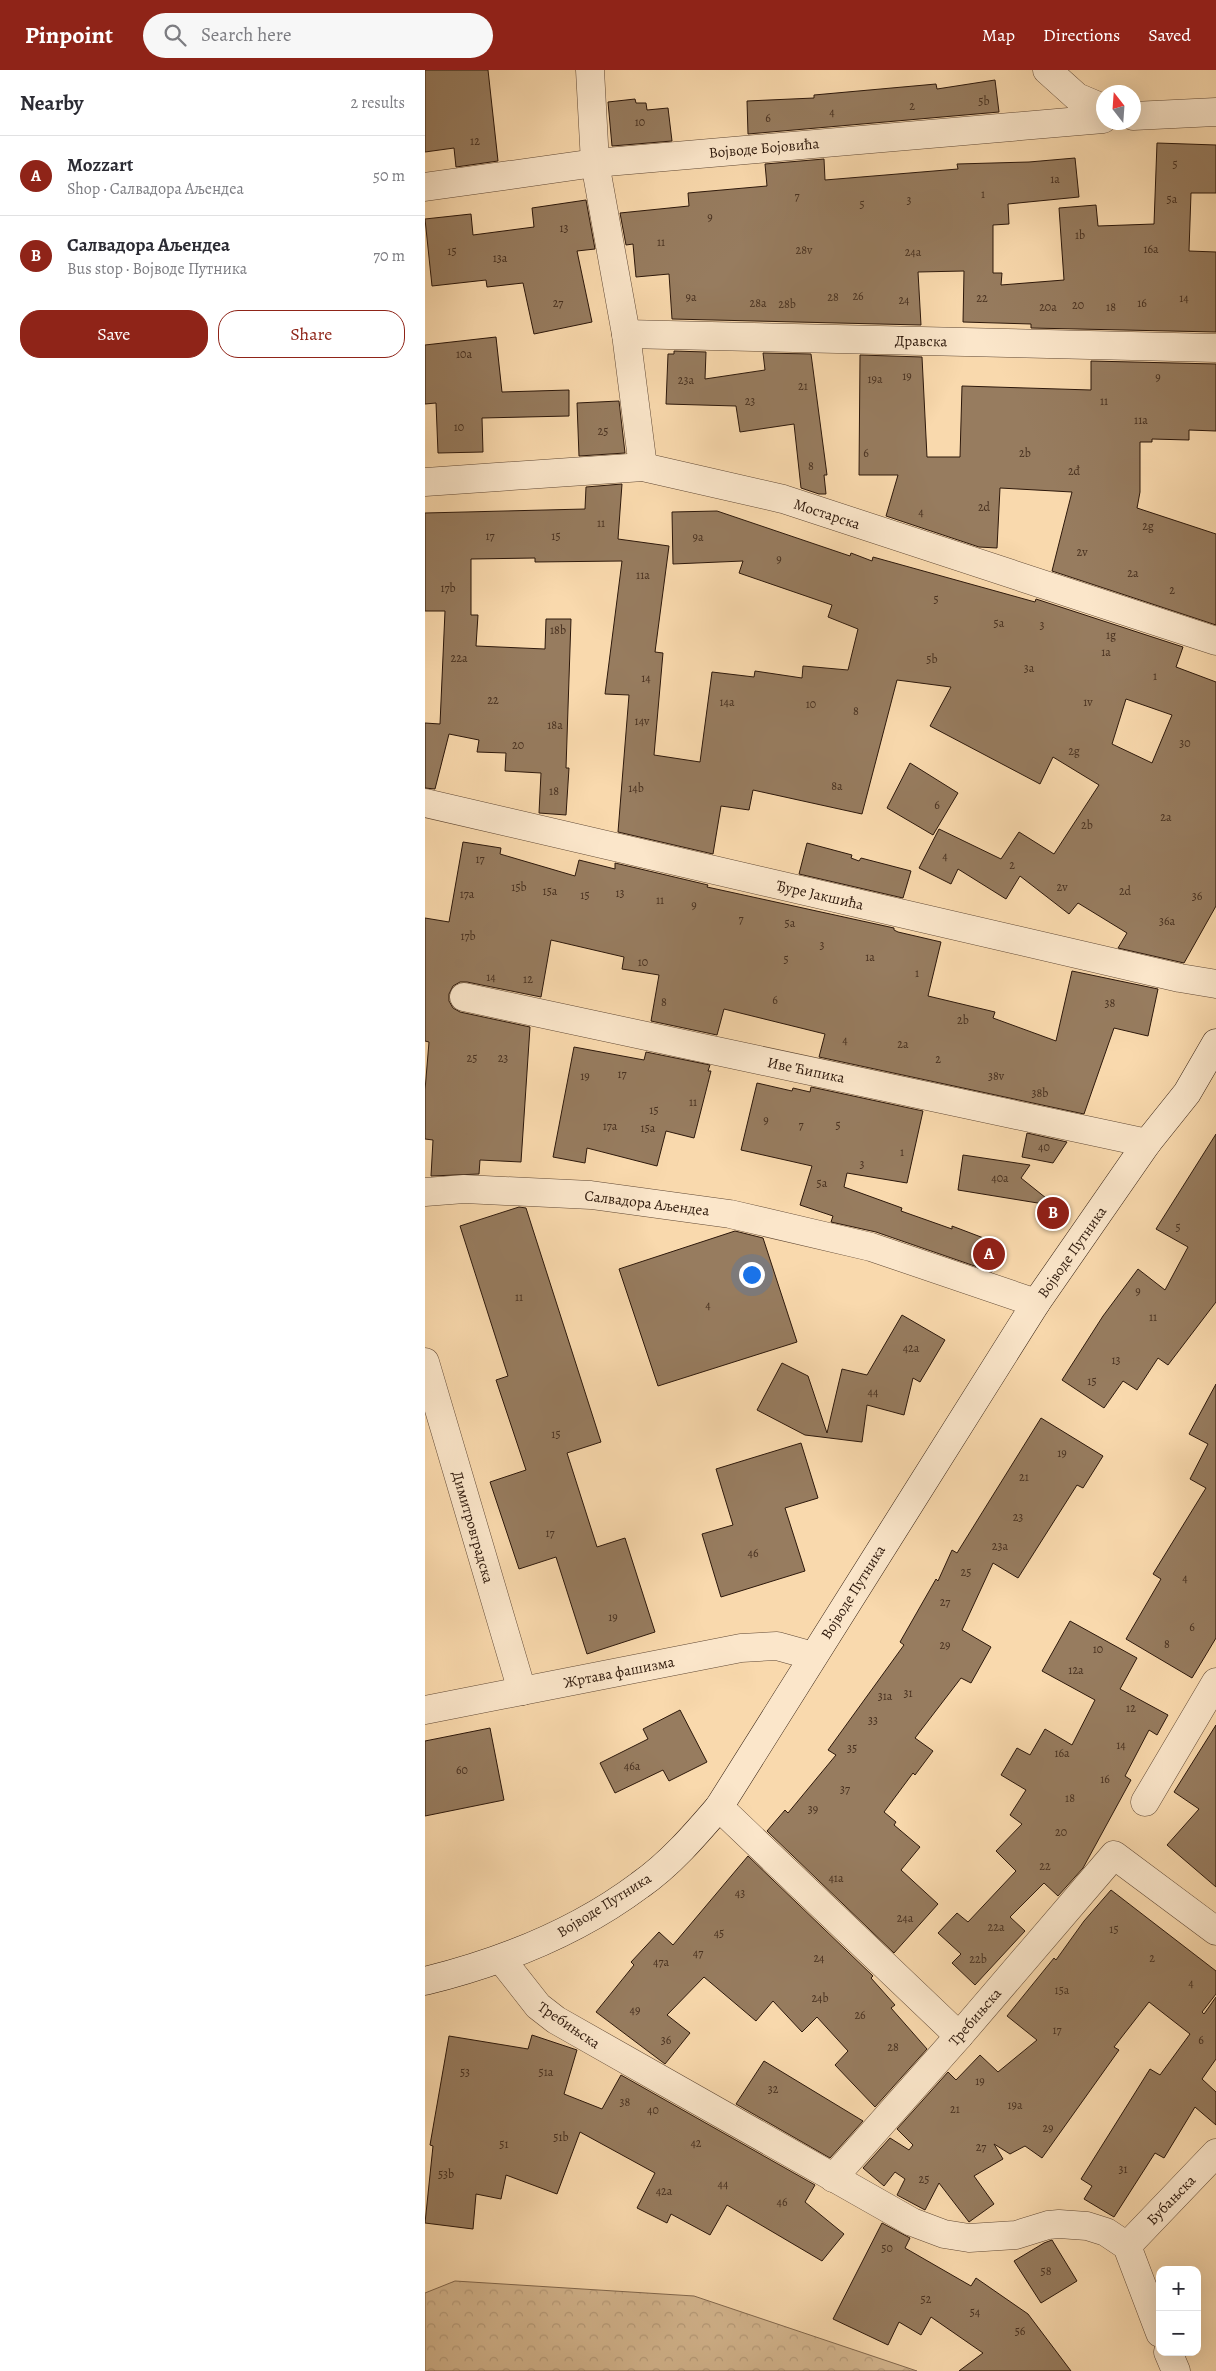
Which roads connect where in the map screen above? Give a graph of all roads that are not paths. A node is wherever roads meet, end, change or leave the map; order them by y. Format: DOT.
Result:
graph roads {
  1 [pos="590,70"];
  2 [pos="1047,70"];
  3 [pos="1096,105"];
  4 [pos="1216,112"];
  5 [pos="1141,116"];
  6 [pos="1096,120"];
  7 [pos="595,163"];
  8 [pos="425,187"];
  9 [pos="626,334"];
  10 [pos="1216,348"];
  11 [pos="643,467"];
  12 [pos="425,482"];
  13 [pos="1216,641"];
  14 [pos="425,803"];
  15 [pos="1216,984"];
  16 [pos="464,998"];
  17 [pos="1216,1043"];
  18 [pos="1214,1075"];
  19 [pos="1187,1093"];
  20 [pos="1147,1143"];
  21 [pos="425,1192"];
  22 [pos="1036,1304"];
  23 [pos="425,1362"];
  24 [pos="813,1656"];
  25 [pos="1216,1682"];
  26 [pos="522,1691"];
  27 [pos="425,1710"];
  28 [pos="1145,1802"];
  29 [pos="719,1808"];
  30 [pos="1216,1931"];
  31 [pos="501,1959"];
  32 [pos="425,1981"];
  33 [pos="959,2036"];
  34 [pos="1216,2153"];
  35 [pos="833,2178"];
  36 [pos="1127,2246"];
  37 [pos="1156,2322"];
  38 [pos="1170,2356"];
  39 [pos="1176,2371"];
  1 -- 7 [label="street"];
  2 -- 3 [label="street"];
  4 -- 5 [label="street"];
  6 -- 7 [label="street, Војводе Бојовића"];
  7 -- 8 [label="street, Војводе Бојовића"];
  7 -- 9 [label="street"];
  9 -- 10 [label="street, Дравска"];
  9 -- 11 [label="street"];
  11 -- 12 [label="street, Мостарска"];
  11 -- 13 [label="street, Мостарска"];
  14 -- 15 [label="street, Ђуре Јакшића"];
  16 -- 20 [label="street, Иве Ћипика"];
  17 -- 19 [label="street, Војводе Путника"];
  18 -- 19 [label="street, Војводе Путника"];
  19 -- 20 [label="street, Војводе Путника"];
  20 -- 22 [label="street, Војводе Путника"];
  21 -- 22 [label="street, Салвадора Аљендеа"];
  22 -- 24 [label="street, Војводе Путника"];
  23 -- 26 [label="street, Димитровградска"];
  24 -- 26 [label="street, Жртава фашизма"];
  24 -- 29 [label="street, Војводе Путника"];
  25 -- 28 [label="street"];
  26 -- 27 [label="street, Жртава фашизма"];
  29 -- 31 [label="street, Војводе Путника"];
  29 -- 33 [label="street"];
  30 -- 33 [label="street, Требињска"];
  31 -- 32 [label="street, Војводе Путника"];
  31 -- 35 [label="street, Требињска"];
  33 -- 35 [label="street, Требињска"];
  34 -- 36 [label="street, Бубањска"];
  35 -- 36 [label="street, Требињска"];
  36 -- 37 [label="street"];
  38 -- 39 [label="street"];
}
